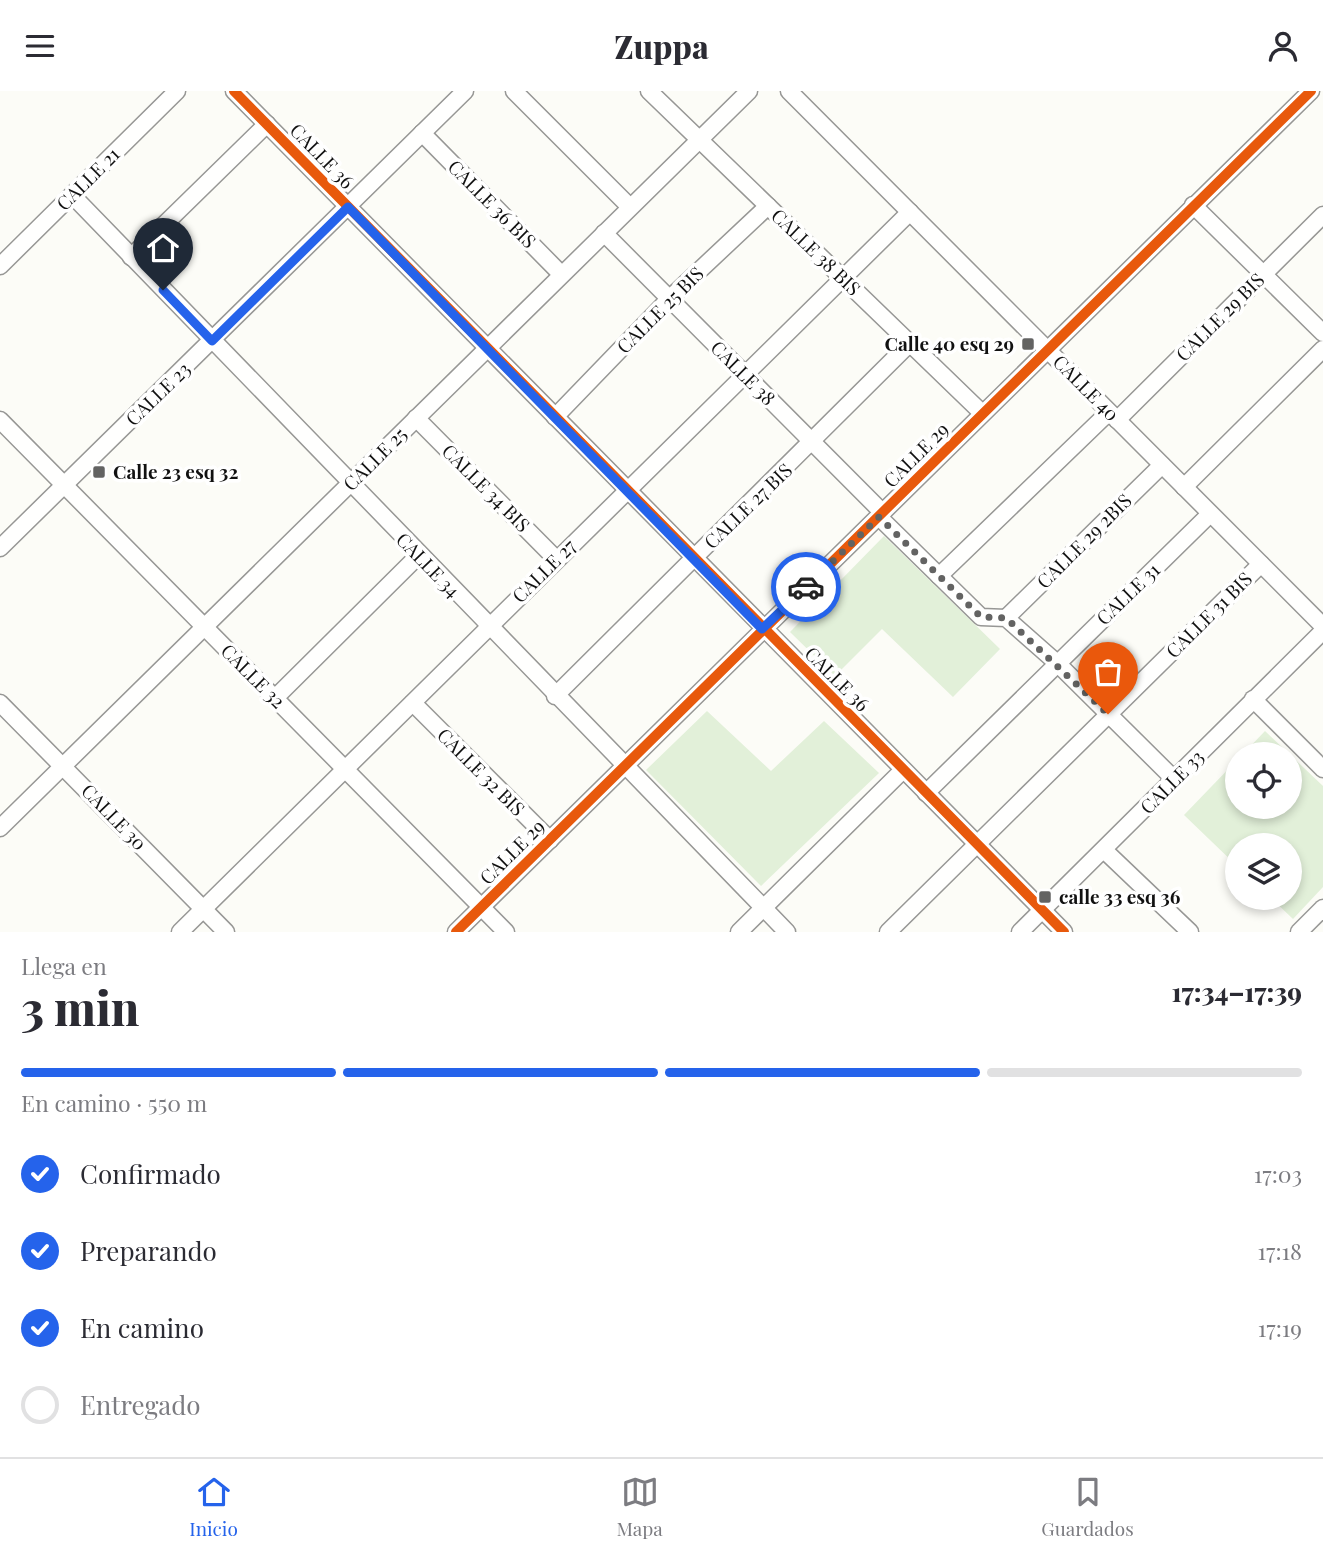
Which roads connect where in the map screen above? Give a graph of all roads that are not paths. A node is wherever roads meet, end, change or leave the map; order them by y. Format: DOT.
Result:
graph roads {
  1 [pos="177,91"];
  2 [pos="234,91"];
  3 [pos="466,91"];
  4 [pos="513,91"];
  5 [pos="649,91"];
  6 [pos="749,91"];
  7 [pos="789,91"];
  8 [pos="1311,91"];
  9 [pos="267,124"];
  10 [pos="422,133"];
  11 [pos="699,139"];
  12 [pos="72,195"];
  13 [pos="1194,205"];
  14 [pos="768,206"];
  15 [pos="348,207"];
  16 [pos="630,207"];
  17 [pos="910,212"];
  18 [pos="1323,215"];
  19 [pos="604,233"];
  20 [pos="131,257"];
  21 [pos="0,266"];
  22 [pos="561,274"];
  23 [pos="1263,274"];
  24 [pos="843,279"];
  25 [pos="670,299"];
  26 [pos="1323,333"];
  27 [pos="212,341"];
  28 [pos="910,343"];
  29 [pos="486,347"];
  30 [pos="1323,349"];
  31 [pos="1048,351"];
  32 [pos="744,374"];
  33 [pos="982,413"];
  34 [pos="1113,416"];
  35 [pos="555,417"];
  36 [pos="416,418"];
  37 [pos="0,420"];
  38 [pos="813,443"];
  39 [pos="1162,465"];
  40 [pos="351,484"];
  41 [pos="65,485"];
  42 [pos="1184,487"];
  43 [pos="625,490"];
  44 [pos="1210,514"];
  45 [pos="881,515"];
  46 [pos="0,548"];
  47 [pos="419,555"];
  48 [pos="556,559"];
  49 [pos="693,559"];
  50 [pos="1261,564"];
  51 [pos="939,576"];
  52 [pos="1006,618"];
  53 [pos="489,627"];
  54 [pos="205,628"];
  55 [pos="762,629"];
  56 [pos="1323,629"];
  57 [pos="1057,663"];
  58 [pos="555,696"];
  59 [pos="275,698"];
  60 [pos="1254,699"];
  61 [pos="0,702"];
  62 [pos="413,703"];
  63 [pos="1108,714"];
  64 [pos="63,764"];
  65 [pos="622,765"];
  66 [pos="1323,769"];
  67 [pos="346,770"];
  68 [pos="903,770"];
  69 [pos="1174,779"];
  70 [pos="926,793"];
  71 [pos="0,828"];
  72 [pos="550,840"];
  73 [pos="977,844"];
  74 [pos="1104,850"];
  75 [pos="482,907"];
  76 [pos="763,908"];
  77 [pos="1323,908"];
  78 [pos="203,909"];
  79 [pos="1042,910"];
  80 [pos="180,932"];
  81 [pos="226,932"];
  82 [pos="456,932"];
  83 [pos="506,932"];
  84 [pos="739,932"];
  85 [pos="787,932"];
  86 [pos="888,932"];
  87 [pos="1020,932"];
  88 [pos="1064,932"];
  89 [pos="1190,932"];
  90 [pos="1299,932"];
  1 -- 12 [label="street, CALLE 21"];
  2 -- 9 [label="street, CALLE 36"];
  3 -- 10 [label="street, CALLE 23"];
  4 -- 16 [label="street"];
  5 -- 11 [label="street, CALLE 38 BIS"];
  6 -- 11 [label="street, CALLE 25"];
  7 -- 17 [label="street, CALLE 40"];
  8 -- 13 [label="street, CALLE 29"];
  9 -- 15 [label="street, CALLE 36"];
  9 -- 20 [label="street"];
  10 -- 15 [label="street, CALLE 23"];
  10 -- 22 [label="street, CALLE 36 BIS"];
  11 -- 14 [label="street, CALLE 38 BIS"];
  11 -- 16 [label="street, CALLE 25"];
  12 -- 20 [label="street, CALLE 34"];
  12 -- 21 [label="street, CALLE 21"];
  13 -- 23 [label="street"];
  13 -- 31 [label="street, CALLE 29"];
  14 -- 24 [label="street, CALLE 38 BIS"];
  14 -- 25 [label="street, CALLE 25 BIS"];
  15 -- 27 [label="street, CALLE 23"];
  15 -- 29 [label="street, CALLE 36"];
  16 -- 19 [label="street, CALLE 25"];
  17 -- 24 [label="street, CALLE 27"];
  17 -- 31 [label="street, CALLE 40"];
  18 -- 23 [label="street, CALLE 29 BIS"];
  19 -- 22 [label="street, CALLE 25"];
  19 -- 25 [label="street, CALLE 38"];
  20 -- 27 [label="street, CALLE 34"];
  22 -- 29 [label="street, CALLE 25"];
  23 -- 26 [label="street"];
  23 -- 34 [label="street, CALLE 29 BIS"];
  24 -- 28 [label="street, CALLE 38 BIS"];
  24 -- 32 [label="street, CALLE 27"];
  25 -- 32 [label="street, CALLE 38"];
  25 -- 35 [label="street, CALLE 25 BIS"];
  27 -- 40 [label="street, CALLE 34"];
  27 -- 41 [label="street, CALLE 23"];
  28 -- 33 [label="street, CALLE 38 BIS"];
  28 -- 38 [label="street, CALLE 27 BIS"];
  29 -- 35 [label="street, CALLE 36"];
  29 -- 36 [label="street, CALLE 25"];
  30 -- 42 [label="street"];
  31 -- 33 [label="street, CALLE 29"];
  31 -- 34 [label="street, CALLE 40"];
  32 -- 38 [label="street, CALLE 38"];
  32 -- 43 [label="street, CALLE 27"];
  33 -- 45 [label="street, CALLE 29"];
  34 -- 39 [label="street, CALLE 40"];
  34 -- 51 [label="street, CALLE 29 BIS"];
  35 -- 43 [label="street, CALLE 36"];
  36 -- 40 [label="street, CALLE 25"];
  36 -- 48 [label="street, CALLE 34 BIS"];
  37 -- 41 [label="street, CALLE 32"];
  38 -- 45 [label="street, CALLE 38"];
  38 -- 49 [label="street, CALLE 27 BIS"];
  39 -- 42 [label="street, CALLE 40"];
  39 -- 52 [label="street, CALLE 29 2BIS"];
  40 -- 47 [label="street, CALLE 34"];
  40 -- 54 [label="street, CALLE 25"];
  41 -- 46 [label="street, CALLE 23"];
  41 -- 54 [label="street, CALLE 32"];
  42 -- 44 [label="street, CALLE 40"];
  43 -- 48 [label="street, CALLE 27"];
  43 -- 49 [label="street, CALLE 36"];
  44 -- 50 [label="street, CALLE 40"];
  44 -- 57 [label="street, CALLE 31"];
  45 -- 51 [label="street, CALLE 38"];
  45 -- 55 [label="street, CALLE 29"];
  47 -- 53 [label="street, CALLE 34"];
  47 -- 59 [label="street"];
  48 -- 53 [label="street, CALLE 27"];
  49 -- 55 [label="street, CALLE 36"];
  49 -- 58 [label="street, CALLE 27 BIS"];
  50 -- 56 [label="street, CALLE 40"];
  50 -- 63 [label="street, CALLE 31 BIS"];
  51 -- 52 [label="street, CALLE 38"];
  52 -- 57 [label="street, CALLE 38"];
  53 -- 58 [label="street, CALLE 34"];
  53 -- 62 [label="street, CALLE 27"];
  54 -- 59 [label="street, CALLE 32"];
  54 -- 64 [label="street, CALLE 25"];
  55 -- 65 [label="street, CALLE 29"];
  55 -- 68 [label="street, CALLE 36"];
  56 -- 60 [label="street, CALLE 33"];
  57 -- 63 [label="street, CALLE 38"];
  57 -- 70 [label="street, CALLE 31"];
  58 -- 65 [label="street, CALLE 34"];
  59 -- 67 [label="street, CALLE 32"];
  60 -- 66 [label="street"];
  60 -- 69 [label="street, CALLE 33"];
  61 -- 64 [label="street, CALLE 30"];
  62 -- 67 [label="street, CALLE 27"];
  62 -- 72 [label="street, CALLE 32 BIS"];
  63 -- 69 [label="street, CALLE 38"];
  63 -- 73 [label="street, CALLE 31 BIS"];
  64 -- 71 [label="street, CALLE 25"];
  64 -- 78 [label="street, CALLE 30"];
  65 -- 72 [label="street, CALLE 29"];
  65 -- 76 [label="street, CALLE 34"];
  67 -- 75 [label="street, CALLE 32"];
  67 -- 78 [label="street, CALLE 27"];
  68 -- 70 [label="street, CALLE 36"];
  68 -- 76 [label="street"];
  69 -- 74 [label="street, CALLE 33"];
  70 -- 73 [label="street, CALLE 36"];
  72 -- 75 [label="street, CALLE 29"];
  73 -- 79 [label="street, CALLE 36"];
  73 -- 86 [label="street, CALLE 31 BIS"];
  74 -- 79 [label="street, CALLE 33"];
  74 -- 89 [label="street"];
  75 -- 82 [label="street, CALLE 29"];
  75 -- 83 [label="street, CALLE 32"];
  76 -- 84 [label="street"];
  76 -- 85 [label="street, CALLE 34"];
  77 -- 90 [label="street"];
  78 -- 80 [label="street, CALLE 27"];
  78 -- 81 [label="street, CALLE 30"];
  79 -- 87 [label="street, CALLE 33"];
  79 -- 88 [label="street, CALLE 36"];
}
